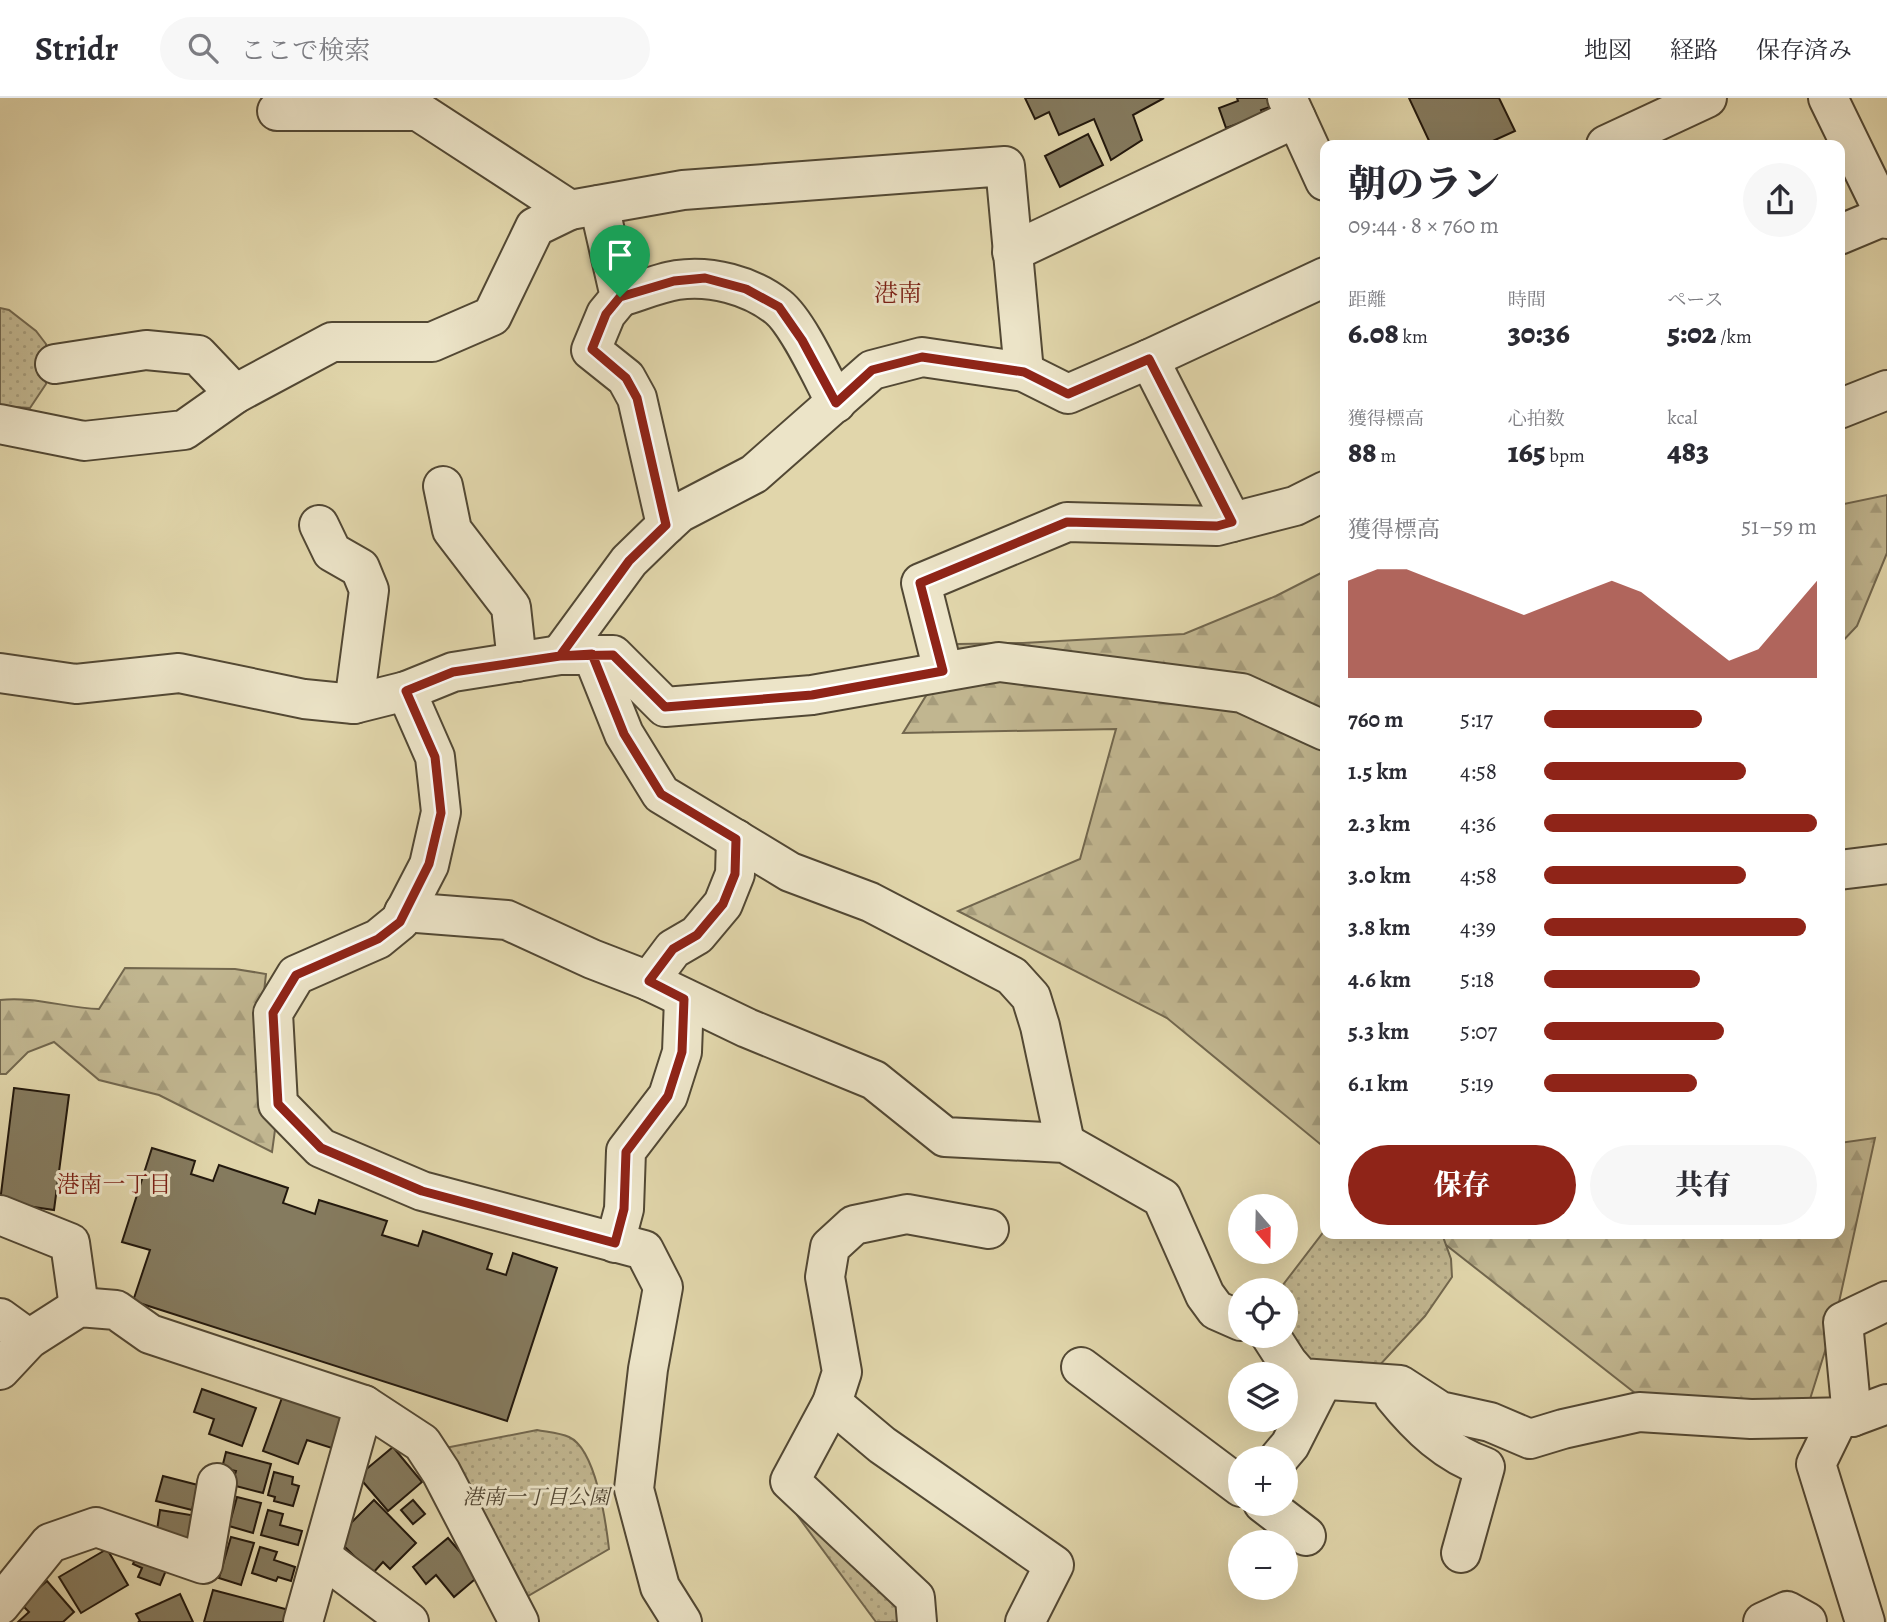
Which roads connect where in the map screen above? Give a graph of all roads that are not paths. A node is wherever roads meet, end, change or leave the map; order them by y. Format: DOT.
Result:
graph roads {
  1 [pos="1707,98"];
  2 [pos="1828,98"];
  3 [pos="1291,108"];
  4 [pos="277,111"];
  5 [pos="1617,140"];
  6 [pos="1320,170"];
  7 [pos="585,208"];
  8 [pos="1887,217"];
  9 [pos="1845,233"];
  10 [pos="1012,252"];
  11 [pos="1320,279"];
  12 [pos="620,297"];
  13 [pos="1149,359"];
  14 [pos="55,364"];
  15 [pos="1024,372"];
  16 [pos="1887,390"];
  17 [pos="235,394"];
  18 [pos="836,403"];
  19 [pos="1845,407"];
  20 [pos="0,424"];
  21 [pos="443,486"];
  22 [pos="1320,494"];
  23 [pos="1232,522"];
  24 [pos="319,525"];
  25 [pos="666,525"];
  26 [pos="576,655"];
  27 [pos="517,662"];
  28 [pos="943,671"];
  29 [pos="0,673"];
  30 [pos="406,691"];
  31 [pos="354,704"];
  32 [pos="1320,728"];
  33 [pos="736,839"];
  34 [pos="1887,864"];
  35 [pos="1845,869"];
  36 [pos="404,912"];
  37 [pos="649,981"];
  38 [pos="684,999"];
  39 [pos="1065,1143"];
  40 [pos="0,1215"];
  41 [pos="989,1229"];
  42 [pos="615,1243"];
  43 [pos="1887,1301"];
  44 [pos="79,1307"];
  45 [pos="1228,1315"];
  46 [pos="15,1329"];
  47 [pos="1278,1348"];
  48 [pos="1081,1367"];
  49 [pos="0,1370"];
  50 [pos="1323,1380"];
  51 [pos="1384,1383"];
  52 [pos="832,1403"];
  53 [pos="1887,1404"];
  54 [pos="364,1405"];
  55 [pos="1845,1417"];
  56 [pos="1289,1446"];
  57 [pos="1228,1477"];
  58 [pos="217,1483"];
  59 [pos="1280,1516"];
  60 [pos="1306,1536"];
  61 [pos="1461,1553"];
  62 [pos="322,1557"];
  63 [pos="0,1605"];
  64 [pos="303,1622"];
  65 [pos="409,1622"];
  66 [pos="519,1622"];
  67 [pos="682,1622"];
  68 [pos="918,1622"];
  69 [pos="1024,1622"];
  70 [pos="1763,1622"];
  71 [pos="1807,1622"];
  72 [pos="1865,1622"];
  1 -- 5 [label="street"];
  2 -- 8 [label="street"];
  3 -- 6 [label="street"];
  3 -- 10 [label="street"];
  4 -- 7 [label="street"];
  7 -- 10 [label="street"];
  7 -- 12 [label="street"];
  7 -- 17 [label="street"];
  8 -- 9 [label="street"];
  10 -- 15 [label="street"];
  11 -- 13 [label="street"];
  12 -- 18 [label="street"];
  12 -- 25 [label="street"];
  13 -- 15 [label="street"];
  13 -- 23 [label="street"];
  14 -- 17 [label="street"];
  15 -- 18 [label="street"];
  16 -- 19 [label="street"];
  17 -- 20 [label="street"];
  18 -- 25 [label="street"];
  21 -- 27 [label="street"];
  22 -- 23 [label="street"];
  23 -- 28 [label="street"];
  24 -- 31 [label="street"];
  25 -- 26 [label="street"];
  26 -- 27 [label="street"];
  26 -- 28 [label="street"];
  26 -- 33 [label="street"];
  27 -- 30 [label="street"];
  28 -- 32 [label="street"];
  29 -- 31 [label="street"];
  30 -- 31 [label="street"];
  30 -- 36 [label="street"];
  33 -- 37 [label="street"];
  33 -- 39 [label="street"];
  34 -- 35 [label="street"];
  36 -- 37 [label="street"];
  36 -- 42 [label="street"];
  37 -- 38 [label="street"];
  38 -- 39 [label="street"];
  38 -- 42 [label="street"];
  39 -- 45 [label="street"];
  40 -- 44 [label="street"];
  41 -- 52 [label="street"];
  42 -- 67 [label="street"];
  43 -- 55 [label="street"];
  44 -- 46 [label="street"];
  44 -- 54 [label="street"];
  46 -- 49 [label="street"];
  47 -- 50 [label="street"];
  48 -- 57 [label="street"];
  50 -- 51 [label="street"];
  50 -- 56 [label="street"];
  51 -- 55 [label="street"];
  51 -- 61 [label="street"];
  52 -- 68 [label="street"];
  52 -- 69 [label="street"];
  53 -- 55 [label="street"];
  54 -- 62 [label="street"];
  54 -- 66 [label="street"];
  55 -- 72 [label="street"];
  58 -- 63 [label="street"];
  59 -- 60 [label="street"];
  62 -- 64 [label="street"];
  62 -- 65 [label="street"];
  70 -- 71 [label="street"];
}
